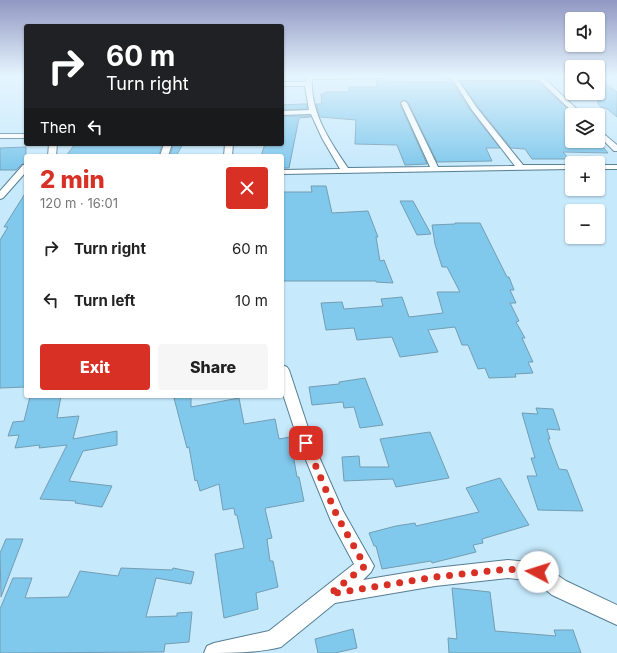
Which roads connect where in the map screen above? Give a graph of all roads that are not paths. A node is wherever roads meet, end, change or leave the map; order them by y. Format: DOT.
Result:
graph roads {
  1 [pos="313,106"];
  2 [pos="405,106"];
  3 [pos="472,106"];
  4 [pos="314,112"];
  5 [pos="284,113"];
  6 [pos="0,136"];
  7 [pos="24,136"];
  8 [pos="605,138"];
  9 [pos="617,149"];
  10 [pos="565,167"];
  11 [pos="605,167"];
  12 [pos="617,167"];
  13 [pos="521,168"];
  14 [pos="24,169"];
  15 [pos="435,170"];
  16 [pos="346,171"];
  17 [pos="284,172"];
  18 [pos="0,196"];
  19 [pos="284,376"];
  20 [pos="330,594"];
  21 [pos="617,615"];
  22 [pos="214,653"];
  1 -- 4 [label="street"];
  2 -- 15 [label="street"];
  3 -- 13 [label="street"];
  4 -- 5 [label="street"];
  4 -- 16 [label="street"];
  6 -- 7 [label="street"];
  8 -- 9 [label="street"];
  10 -- 13 [label="street"];
  11 -- 12 [label="street"];
  13 -- 15 [label="street"];
  14 -- 18 [label="street"];
  15 -- 16 [label="street"];
  16 -- 17 [label="street"];
  19 -- 20 [label="street"];
  20 -- 21 [label="street"];
  20 -- 22 [label="street"];
}
